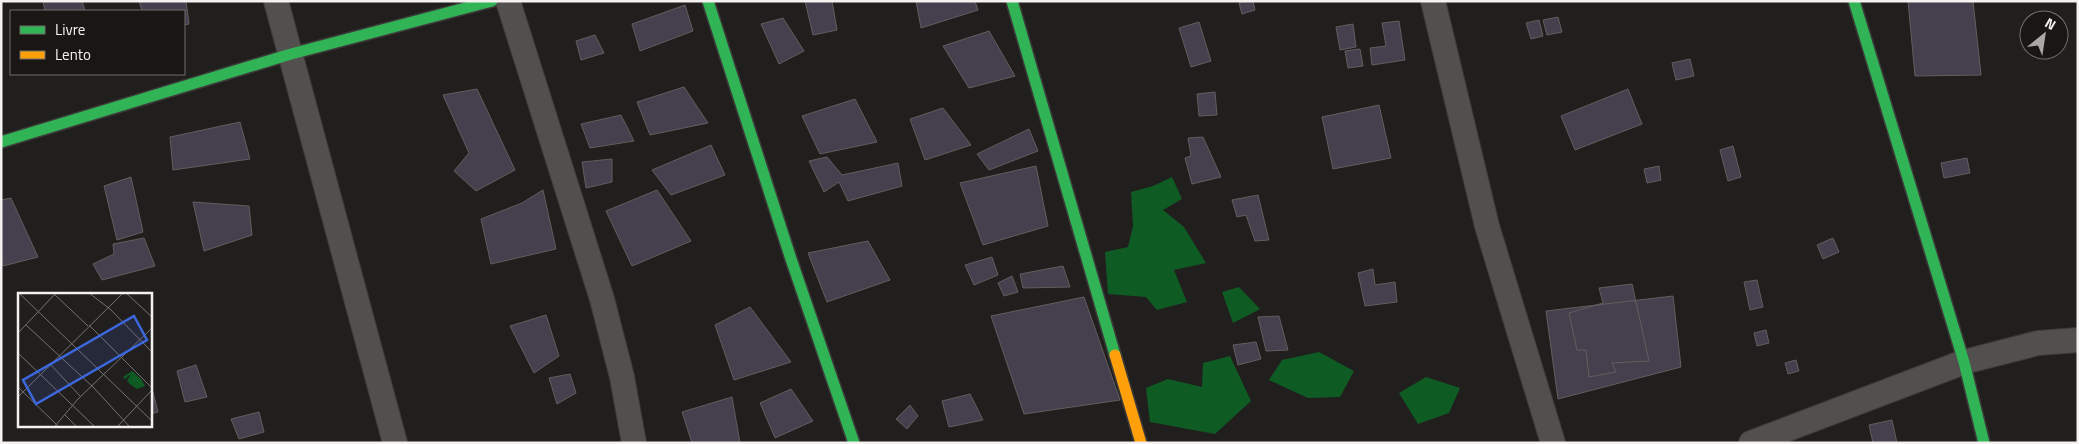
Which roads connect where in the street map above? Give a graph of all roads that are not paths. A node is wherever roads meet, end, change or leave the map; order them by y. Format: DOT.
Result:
graph roads {
  1 [pos="276,1"];
  2 [pos="492,1"];
  3 [pos="508,1"];
  4 [pos="708,1"];
  5 [pos="1012,1"];
  6 [pos="1433,1"];
  7 [pos="1854,1"];
  8 [pos="291,54"];
  9 [pos="1,142"];
  10 [pos="2078,340"];
  11 [pos="1964,362"];
  12 [pos="395,443"];
  13 [pos="634,443"];
  14 [pos="854,443"];
  15 [pos="1140,443"];
  16 [pos="1553,443"];
  17 [pos="1751,443"];
  18 [pos="1984,443"];
  1 -- 8 [label="street"];
  2 -- 8 [label="street"];
  3 -- 13 [label="street"];
  4 -- 14 [label="street"];
  5 -- 15 [label="street"];
  6 -- 16 [label="street"];
  7 -- 11 [label="street"];
  8 -- 9 [label="street"];
  8 -- 12 [label="street"];
  10 -- 11 [label="street"];
  11 -- 17 [label="street"];
  11 -- 18 [label="street"];
}
